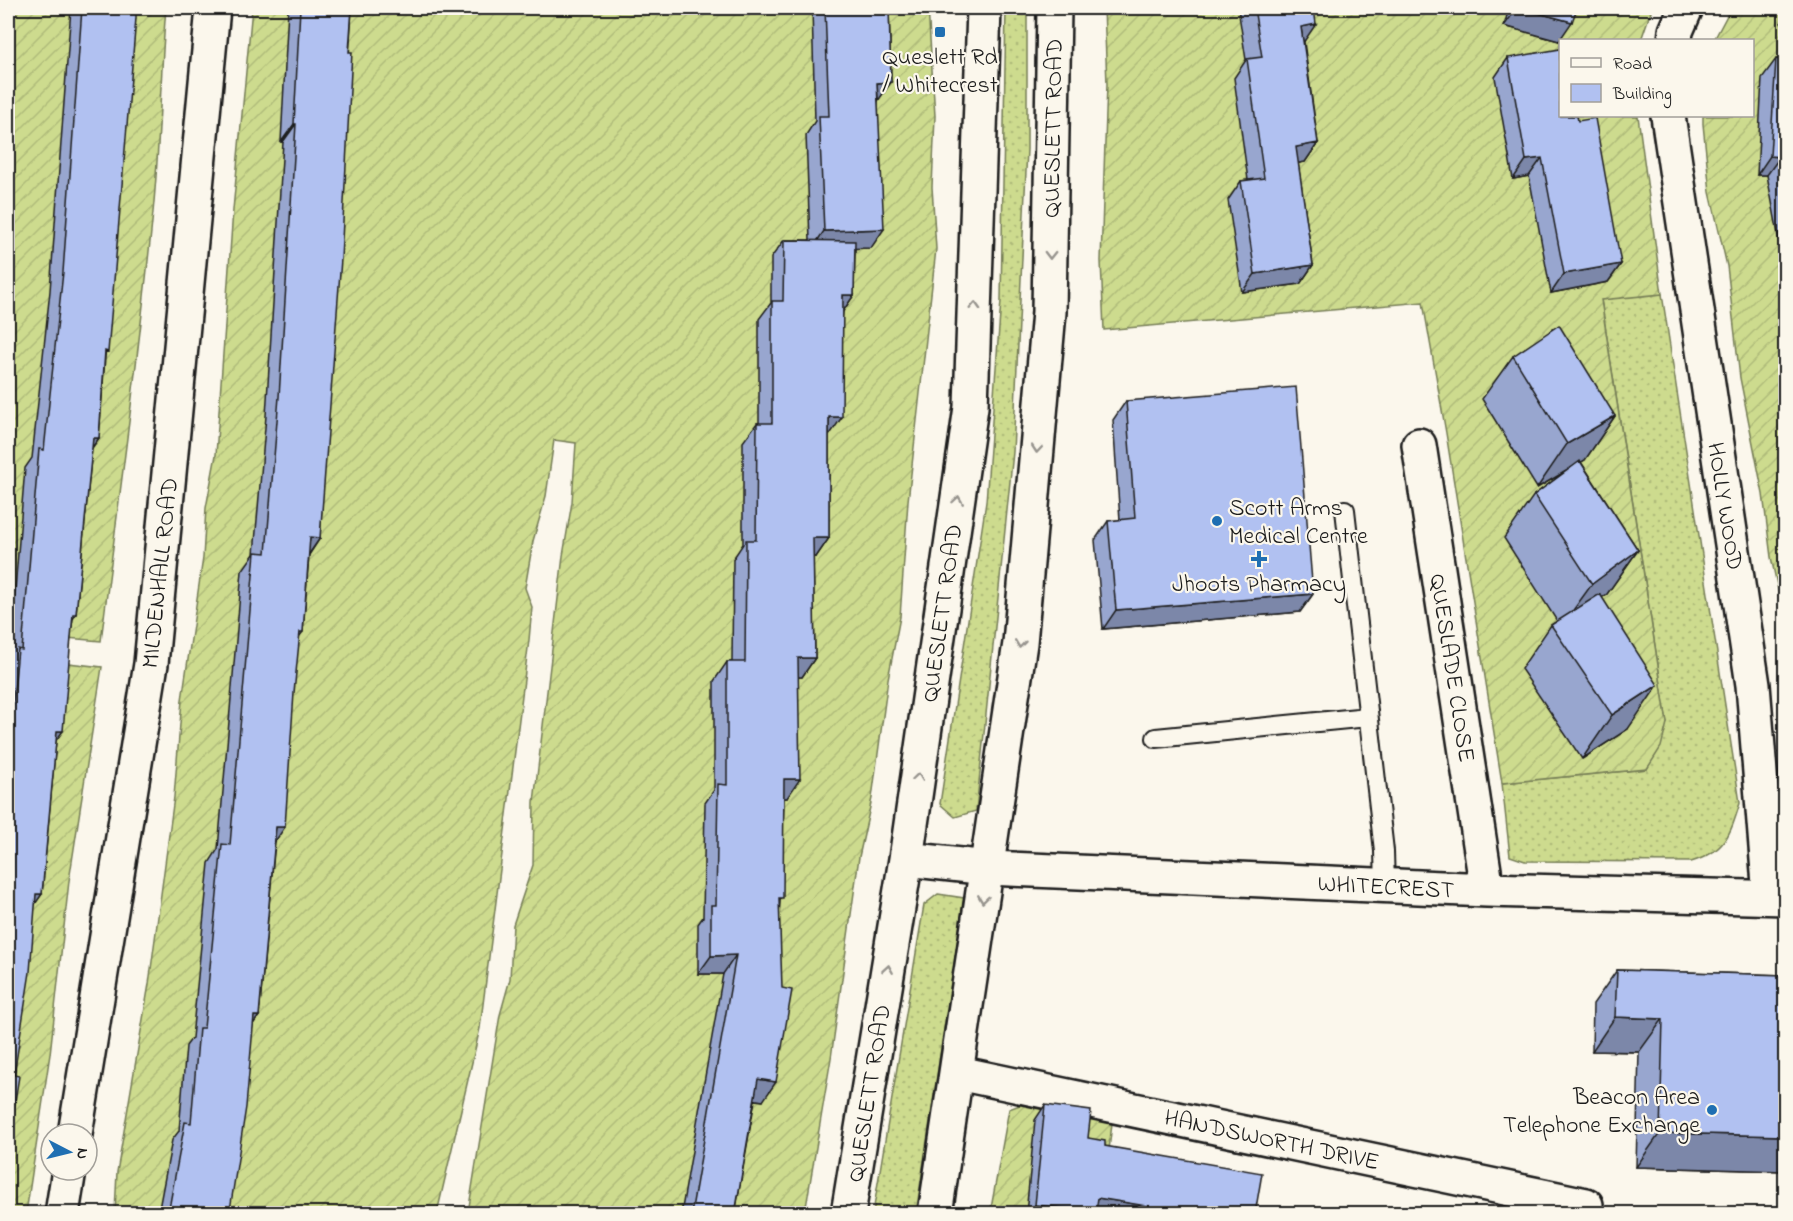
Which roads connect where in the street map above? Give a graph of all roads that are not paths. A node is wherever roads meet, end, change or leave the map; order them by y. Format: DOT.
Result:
graph roads {
  1 [pos="213,8"];
  2 [pos="984,8"];
  3 [pos="1053,8"];
  4 [pos="1686,8"];
  5 [pos="1675,39"];
  6 [pos="1668,117"];
  7 [pos="1419,445"];
  8 [pos="1345,510"];
  9 [pos="1368,717"];
  10 [pos="1155,738"];
  11 [pos="906,858"];
  12 [pos="988,868"];
  13 [pos="1385,886"];
  14 [pos="1487,890"];
  15 [pos="1778,897"];
  16 [pos="958,1073"];
  17 [pos="77,1122"];
  18 [pos="67,1182"];
  19 [pos="1587,1205"];
  20 [pos="62,1214"];
  21 [pos="848,1214"];
  22 [pos="936,1214"];
  1 -- 17 [label="main road, MILDENHALL ROAD"];
  11 -- 2 [label="main road, QUESLETT ROAD, one-way"];
  3 -- 12 [label="main road, QUESLETT ROAD, one-way"];
  4 -- 5 [label="main road"];
  6 -- 15 [label="main road, HOLLY WOOD"];
  7 -- 14 [label="main road, QUESLADE CLOSE"];
  8 -- 9 [label="lane"];
  9 -- 10 [label="lane"];
  9 -- 13 [label="lane"];
  11 -- 12 [label="main road, WHITECREST"];
  21 -- 11 [label="main road, QUESLETT ROAD, one-way"];
  12 -- 13 [label="main road, WHITECREST"];
  12 -- 16 [label="main road, QUESLETT ROAD, one-way"];
  13 -- 14 [label="main road, WHITECREST"];
  14 -- 15 [label="main road, WHITECREST"];
  16 -- 19 [label="main road, HANDSWORTH DRIVE"];
  16 -- 22 [label="main road, QUESLETT ROAD"];
  18 -- 20 [label="main road"];
}
